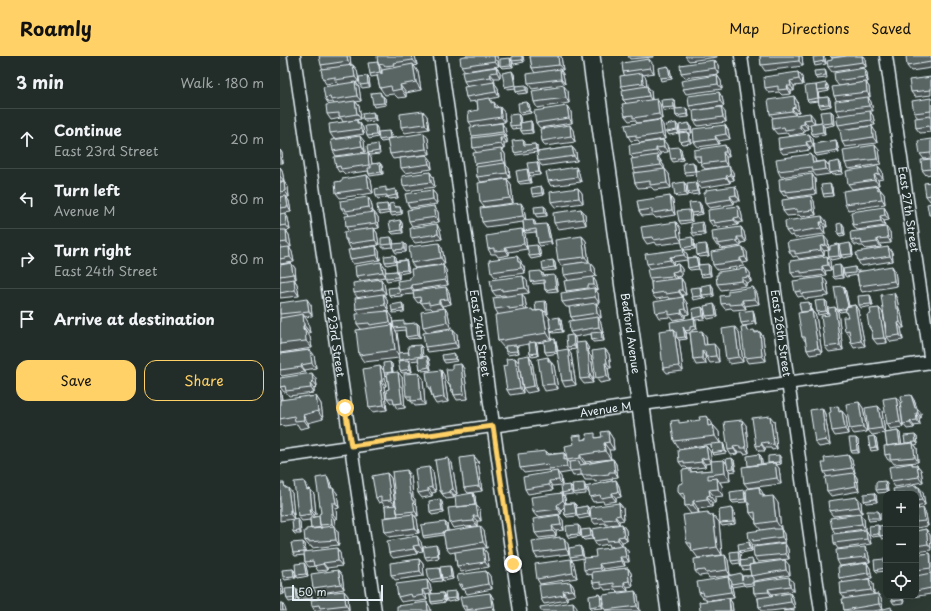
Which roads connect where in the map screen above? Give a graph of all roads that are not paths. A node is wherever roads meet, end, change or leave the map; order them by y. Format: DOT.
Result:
graph roads {
  1 [pos="294,56"];
  2 [pos="440,56"];
  3 [pos="591,56"];
  4 [pos="741,56"];
  5 [pos="886,56"];
  6 [pos="931,363"];
  7 [pos="788,383"];
  8 [pos="641,404"];
  9 [pos="493,426"];
  10 [pos="351,446"];
  11 [pos="280,457"];
  12 [pos="374,611"];
  13 [pos="520,611"];
  14 [pos="670,611"];
  15 [pos="821,611"];
  1 -- 10 [label="street, East 23rd Street"];
  2 -- 9 [label="street, East 24th Street"];
  3 -- 8 [label="main road, Bedford Avenue"];
  4 -- 7 [label="street, East 26th Street"];
  5 -- 6 [label="street, East 27th Street"];
  6 -- 7 [label="street, Avenue M"];
  7 -- 8 [label="street, Avenue M"];
  7 -- 15 [label="street, East 26th Street"];
  8 -- 9 [label="street, Avenue M"];
  8 -- 14 [label="main road, Bedford Avenue"];
  9 -- 10 [label="street, Avenue M"];
  9 -- 13 [label="street, East 24th Street"];
  10 -- 11 [label="street, Avenue M"];
  10 -- 12 [label="street, East 23rd Street"];
}
